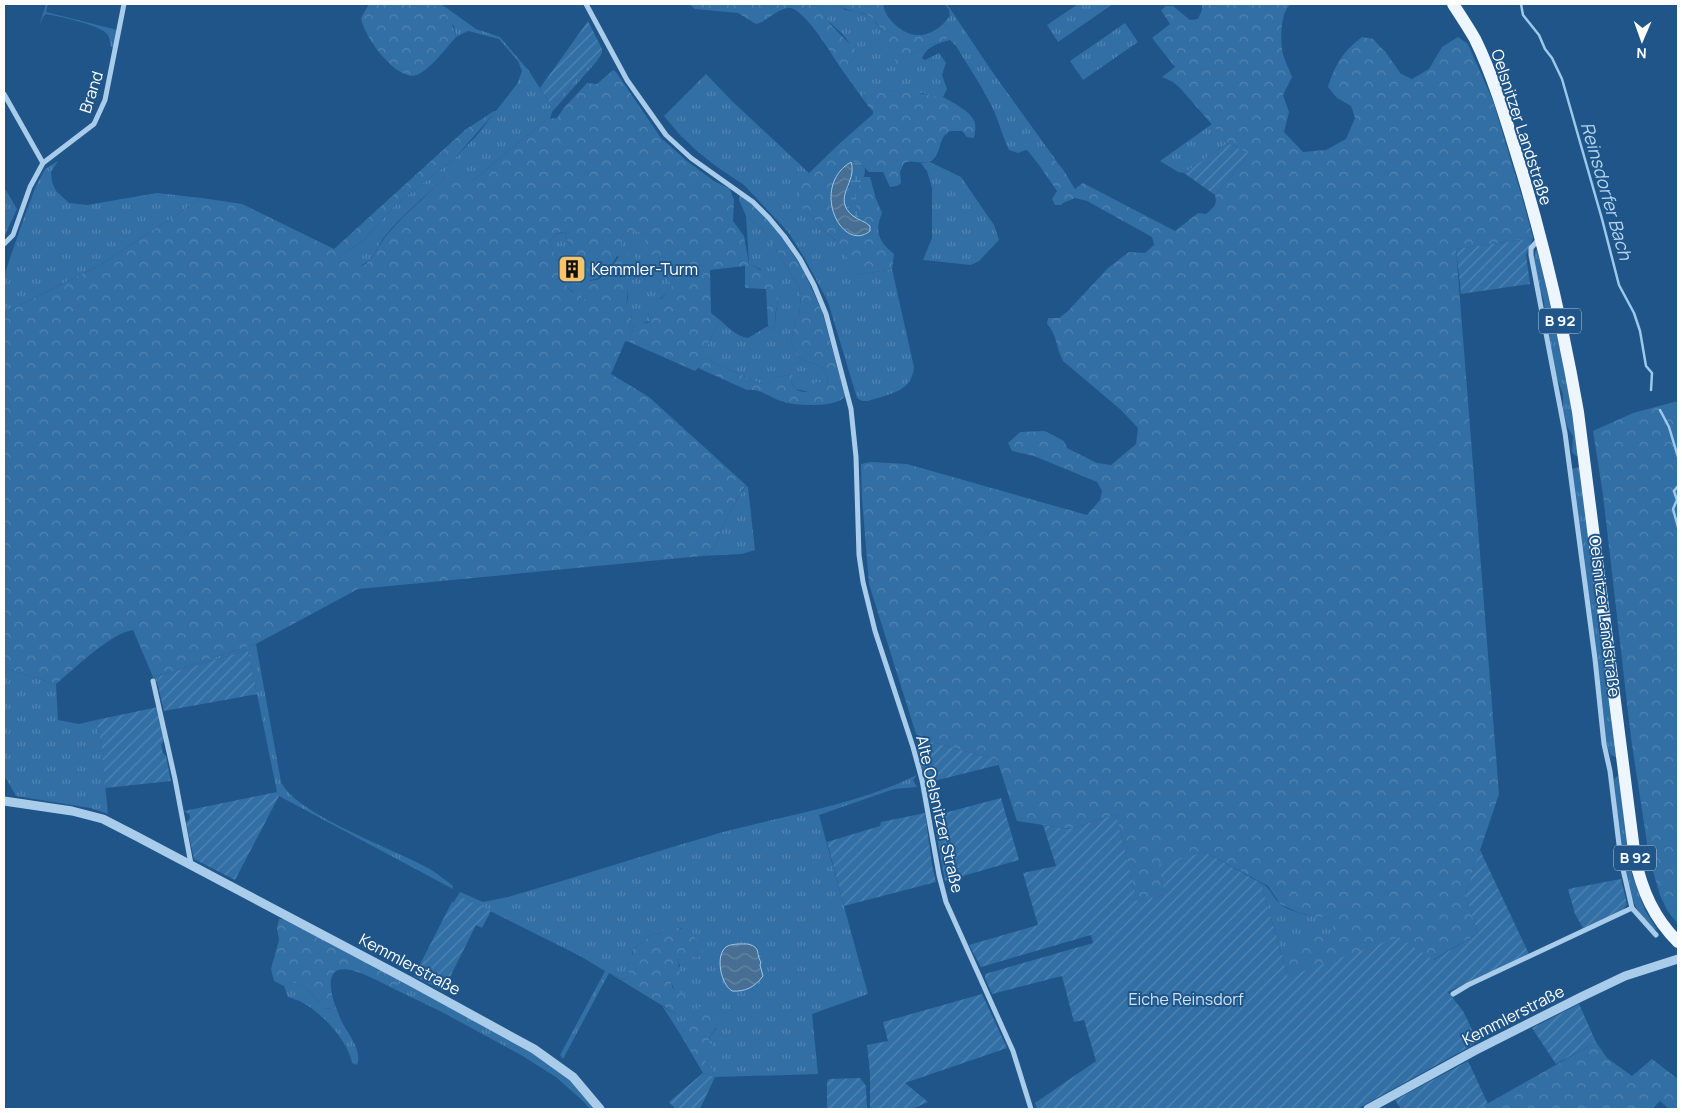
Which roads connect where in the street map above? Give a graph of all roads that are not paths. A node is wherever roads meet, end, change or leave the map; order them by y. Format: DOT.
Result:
graph roads {
  1 [pos="124,4"];
  2 [pos="586,4"];
  3 [pos="1453,4"];
  4 [pos="4,94"];
  5 [pos="43,163"];
  6 [pos="1540,238"];
  7 [pos="4,244"];
  8 [pos="1584,460"];
  9 [pos="1568,464"];
  10 [pos="153,681"];
  11 [pos="1623,766"];
  12 [pos="1610,771"];
  13 [pos="4,801"];
  14 [pos="191,865"];
  15 [pos="1632,908"];
  16 [pos="1656,935"];
  17 [pos="1678,942"];
  18 [pos="1678,958"];
  19 [pos="1453,994"];
  20 [pos="600,1109"];
  21 [pos="1031,1109"];
  22 [pos="1368,1109"];
  1 -- 5 [label="street, Brand"];
  2 -- 21 [label="street, Alte Oelsnitzer Straße"];
  3 -- 6 [label="main road, Oelsnitzer Landstraße / B 92"];
  4 -- 5 [label="street"];
  5 -- 7 [label="street, Brand"];
  6 -- 8 [label="main road, Oelsnitzer Landstraße / B 92"];
  6 -- 9 [label="street, Oelsnitzer Landstraße"];
  8 -- 9 [label="street"];
  8 -- 11 [label="main road, Oelsnitzer Landstraße / B 92"];
  9 -- 12 [label="street, Oelsnitzer Landstraße"];
  10 -- 14 [label="street"];
  11 -- 12 [label="street"];
  11 -- 17 [label="main road, Oelsnitzer Landstraße / B 92"];
  12 -- 15 [label="street, Oelsnitzer Landstraße"];
  13 -- 14 [label="street, Kemmlerstraße"];
  14 -- 20 [label="street, Kemmlerstraße"];
  15 -- 16 [label="street, Oelsnitzer Landstraße"];
  15 -- 19 [label="street"];
  18 -- 22 [label="street, Kemmlerstraße"];
}
